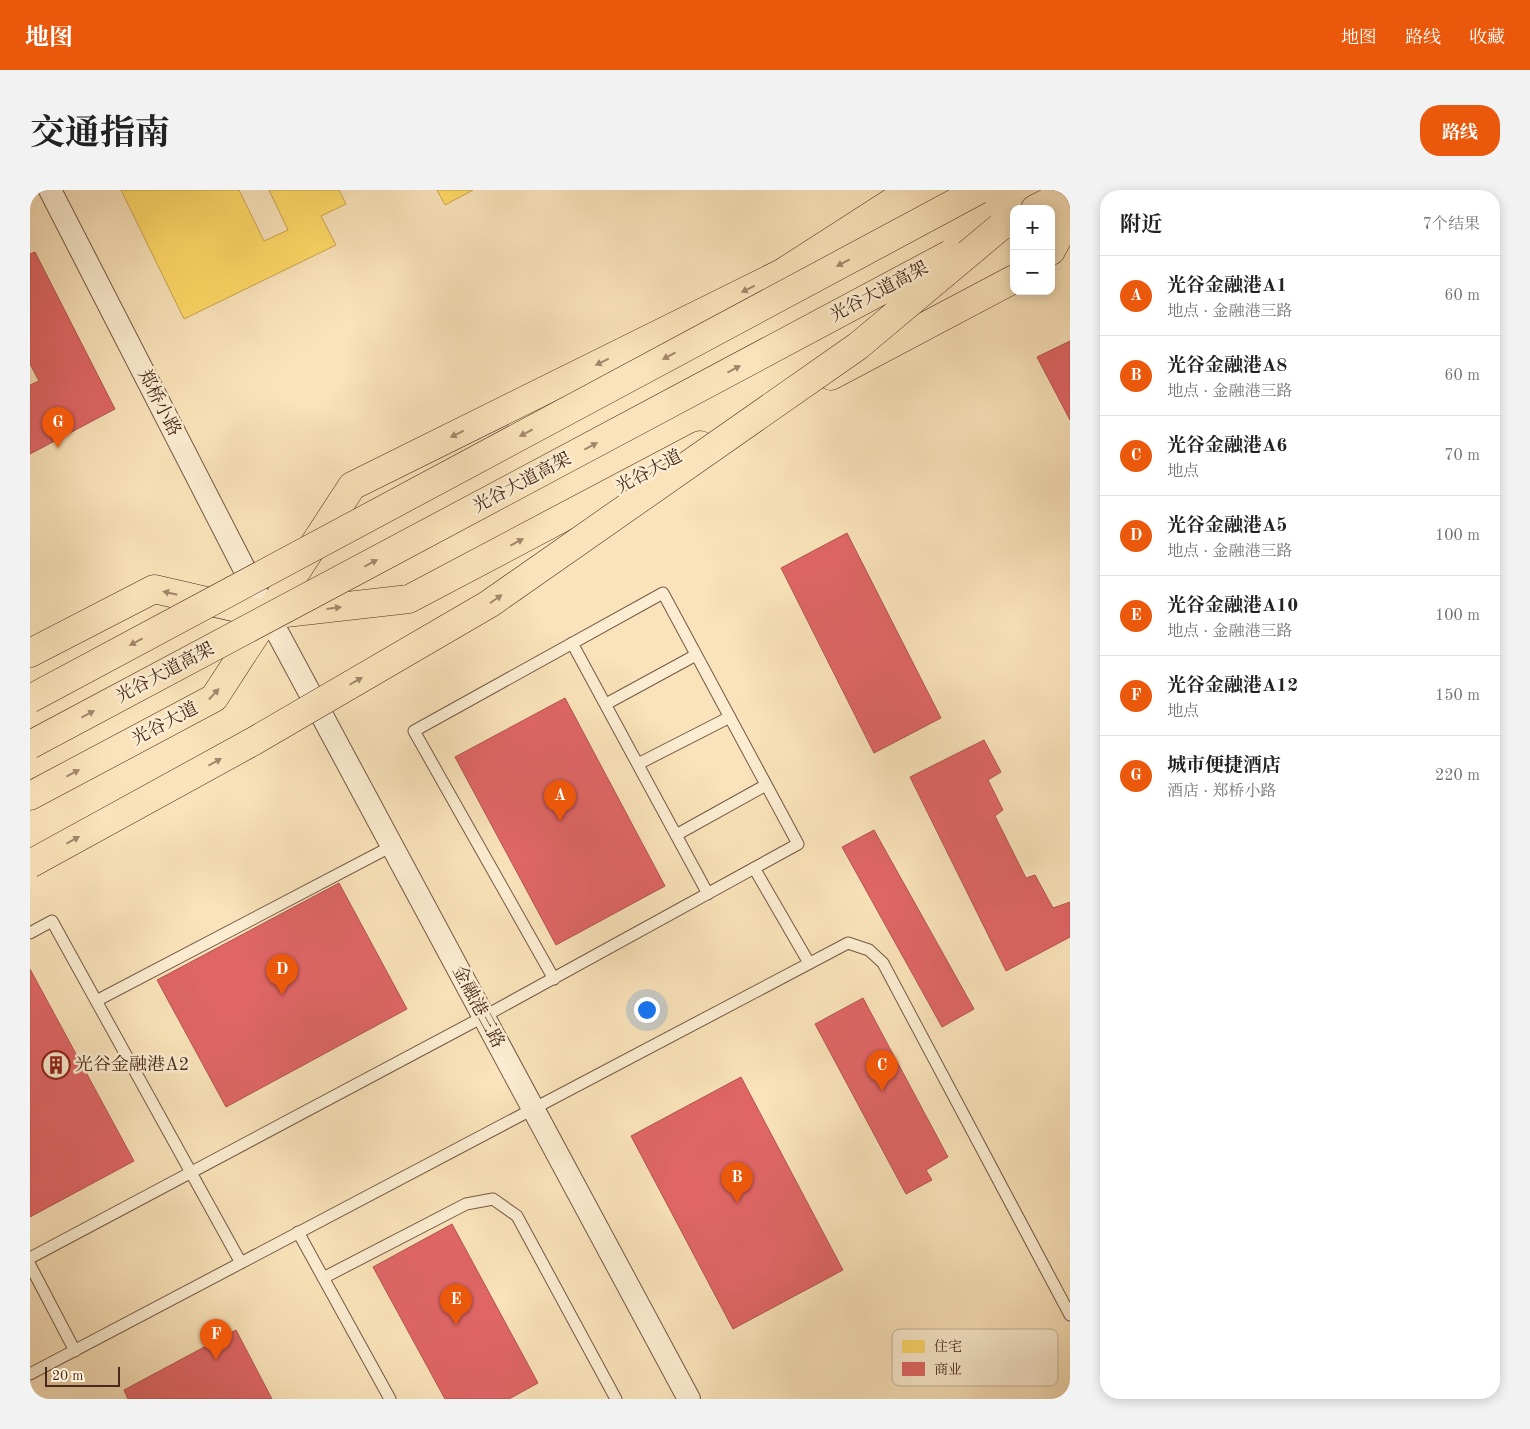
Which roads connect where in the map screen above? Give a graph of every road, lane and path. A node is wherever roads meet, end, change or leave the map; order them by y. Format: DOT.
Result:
graph roads {
  1 [pos="50,190"];
  2 [pos="911,190"];
  3 [pos="948,190"];
  4 [pos="978,190"];
  5 [pos="1070,191"];
  6 [pos="1043,205"];
  7 [pos="1070,215"];
  8 [pos="1007,224"];
  9 [pos="1052,250"];
  10 [pos="785,271"];
  11 [pos="1010,281"];
  12 [pos="268,615"];
  13 [pos="572,643"];
  14 [pos="30,653"];
  15 [pos="696,655"];
  16 [pos="30,699"];
  17 [pos="606,704"];
  18 [pos="730,717"];
  19 [pos="30,745"];
  20 [pos="638,764"];
  21 [pos="766,785"];
  22 [pos="30,796"];
  23 [pos="676,835"];
  24 [pos="392,846"];
  25 [pos="30,864"];
  26 [pos="754,868"];
  27 [pos="708,894"];
  28 [pos="30,933"];
  29 [pos="809,963"];
  30 [pos="554,979"];
  31 [pos="96,1000"];
  32 [pos="483,1017"];
  33 [pos="532,1108"];
  34 [pos="191,1173"];
  35 [pos="298,1232"];
  36 [pos="30,1258"];
  37 [pos="241,1262"];
  38 [pos="30,1265"];
  39 [pos="323,1278"];
  40 [pos="1070,1315"];
  41 [pos="75,1351"];
  42 [pos="30,1374"];
  43 [pos="390,1399"];
  44 [pos="616,1399"];
  45 [pos="689,1399"];
  1 -- 12 [label="street, 郑桥小路"];
  2 -- 10 [label="main road"];
  3 -- 10 [label="main road, 光谷大道"];
  4 -- 16 [label="main road, one-way, bridge"];
  5 -- 6 [label="main road"];
  7 -- 9 [label="main road"];
  19 -- 8 [label="main road, 光谷大道高架, one-way, bridge"];
  25 -- 8 [label="main road, one-way, bridge"];
  10 -- 12 [label="main road, 光谷大道, one-way"];
  12 -- 11 [label="main road, 光谷大道, one-way"];
  12 -- 14 [label="main road, 光谷大道, one-way"];
  22 -- 12 [label="main road, 光谷大道, one-way"];
  12 -- 24 [label="street, 金融港三路"];
  13 -- 15 [label="lane"];
  13 -- 17 [label="lane"];
  13 -- 30 [label="lane"];
  15 -- 17 [label="lane"];
  15 -- 18 [label="lane"];
  17 -- 20 [label="lane"];
  18 -- 20 [label="lane"];
  18 -- 21 [label="lane"];
  20 -- 23 [label="lane"];
  21 -- 23 [label="lane"];
  21 -- 26 [label="lane"];
  23 -- 27 [label="lane"];
  24 -- 31 [label="lane"];
  24 -- 32 [label="street, 金融港三路"];
  26 -- 27 [label="lane"];
  26 -- 29 [label="lane"];
  27 -- 30 [label="lane"];
  28 -- 31 [label="lane"];
  29 -- 33 [label="lane"];
  29 -- 40 [label="lane"];
  30 -- 32 [label="lane"];
  31 -- 34 [label="lane"];
  32 -- 33 [label="street, 金融港三路"];
  32 -- 34 [label="lane"];
  33 -- 35 [label="lane"];
  33 -- 45 [label="street, 金融港三路"];
  34 -- 36 [label="lane"];
  34 -- 37 [label="lane"];
  35 -- 37 [label="lane"];
  35 -- 39 [label="lane"];
  37 -- 41 [label="lane"];
  38 -- 41 [label="lane"];
  39 -- 43 [label="lane"];
  39 -- 44 [label="lane"];
  41 -- 42 [label="lane"];
}
